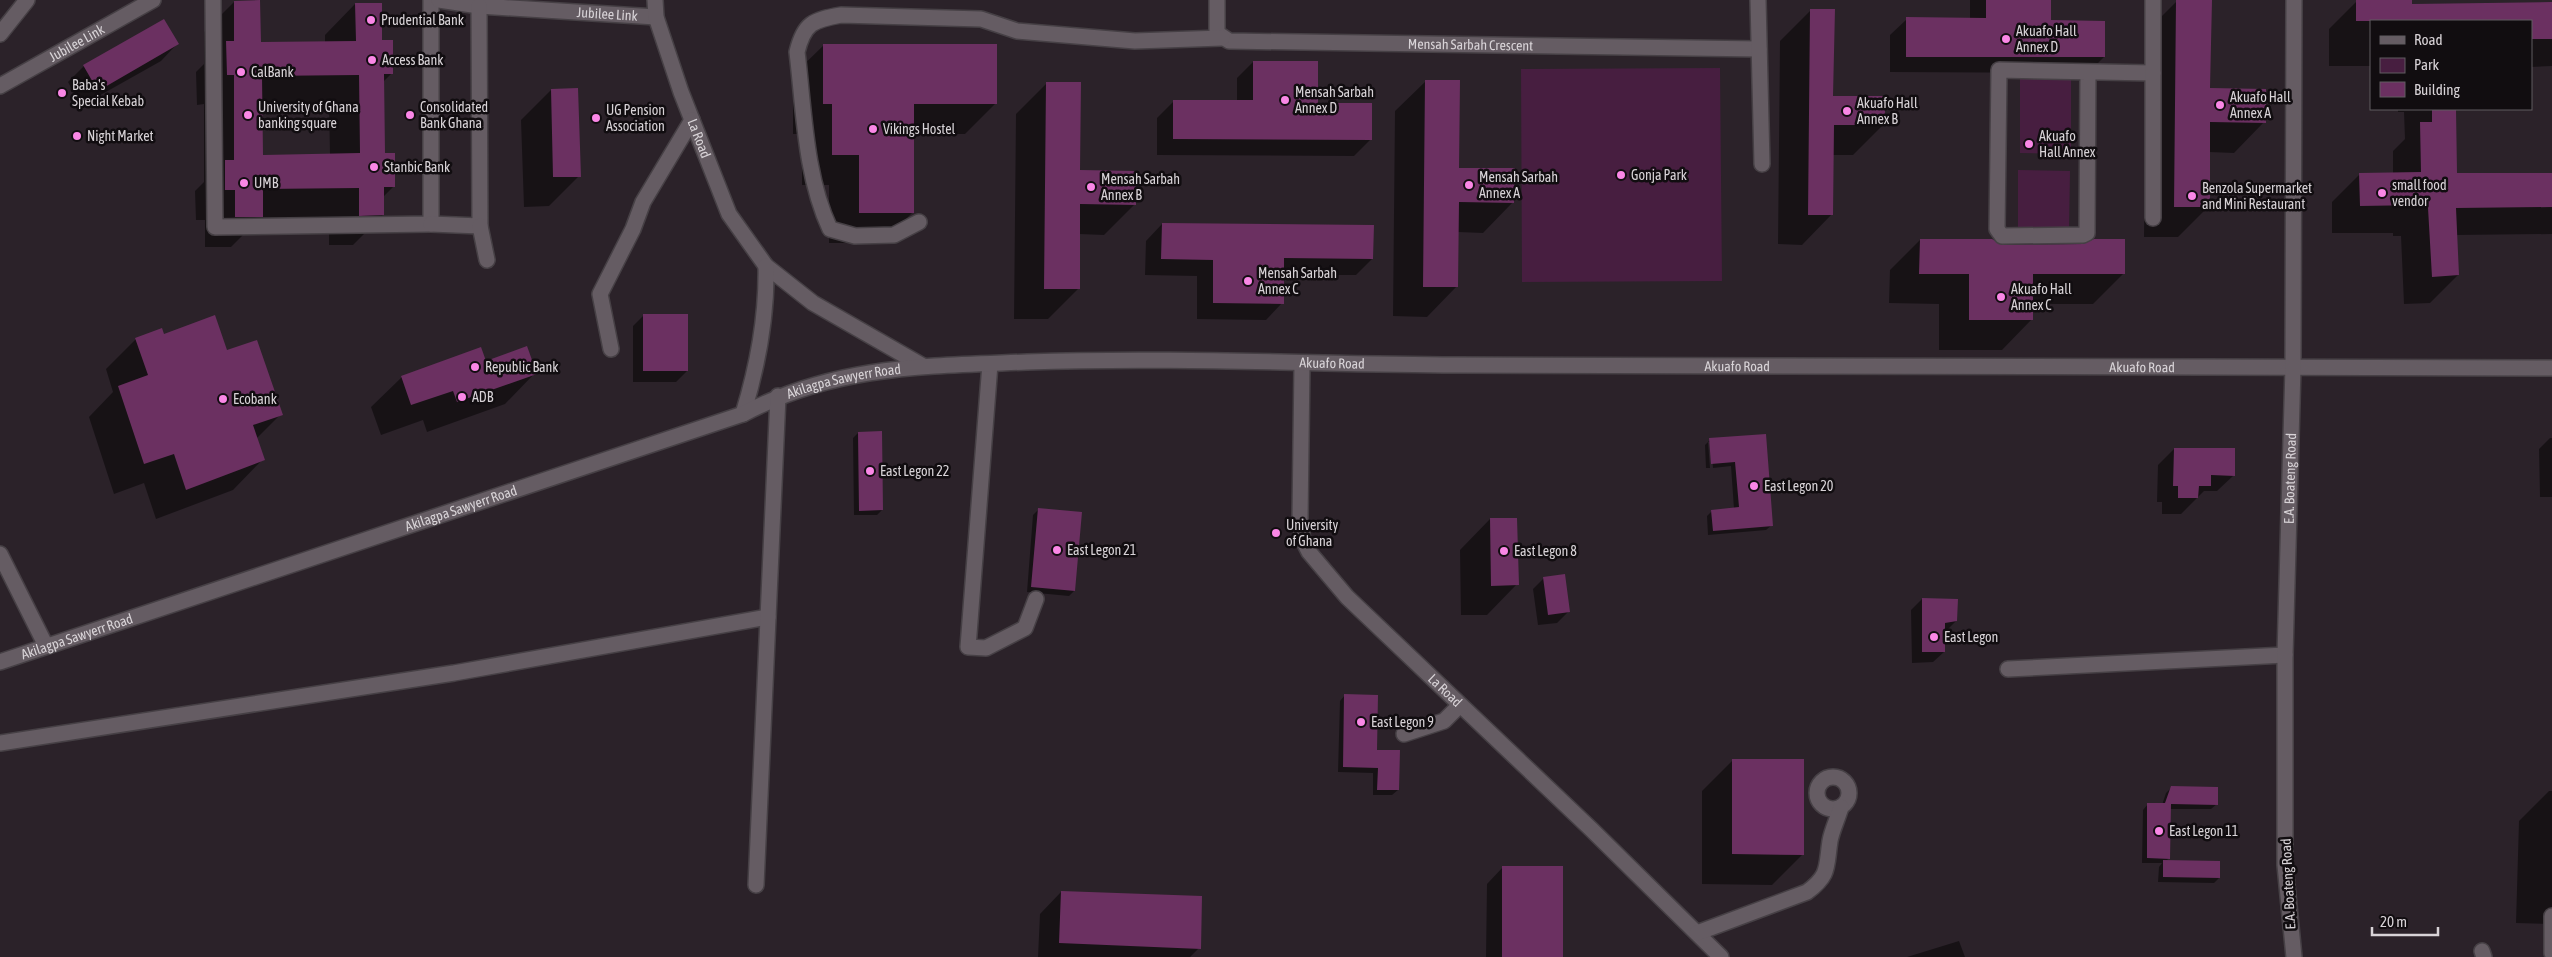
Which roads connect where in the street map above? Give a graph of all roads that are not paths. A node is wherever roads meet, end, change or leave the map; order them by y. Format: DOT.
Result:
graph roads {
  1 [pos="28,0"];
  2 [pos="153,0"];
  3 [pos="213,0"];
  4 [pos="431,0"];
  5 [pos="441,0"];
  6 [pos="655,0"];
  7 [pos="1217,0"];
  8 [pos="1758,0"];
  9 [pos="2154,0"];
  10 [pos="2294,0"];
  11 [pos="479,6"];
  12 [pos="656,17"];
  13 [pos="0,34"];
  14 [pos="1222,38"];
  15 [pos="1759,49"];
  16 [pos="2088,72"];
  17 [pos="2153,73"];
  18 [pos="0,86"];
  19 [pos="692,120"];
  20 [pos="1762,164"];
  21 [pos="2153,218"];
  22 [pos="919,222"];
  23 [pos="431,224"];
  24 [pos="480,226"];
  25 [pos="487,260"];
  26 [pos="766,266"];
  27 [pos="611,349"];
  28 [pos="990,364"];
  29 [pos="1302,364"];
  30 [pos="923,366"];
  31 [pos="2293,367"];
  32 [pos="2552,368"];
  33 [pos="778,396"];
  34 [pos="743,414"];
  35 [pos="0,554"];
  36 [pos="1036,598"];
  37 [pos="768,617"];
  38 [pos="46,646"];
  39 [pos="2285,655"];
  40 [pos="0,662"];
  41 [pos="2008,669"];
  42 [pos="1460,705"];
  43 [pos="1404,734"];
  44 [pos="0,744"];
  45 [pos="1841,807"];
  46 [pos="756,885"];
  47 [pos="2552,916"];
  48 [pos="1697,933"];
  49 [pos="2552,953"];
  50 [pos="1721,957"];
  51 [pos="2294,957"];
  1 -- 13 [label="street"];
  2 -- 18 [label="street, Jubilee Link"];
  3 -- 23 [label="street"];
  4 -- 23 [label="street"];
  5 -- 11 [label="street, Jubilee Link"];
  6 -- 12 [label="street, La Road"];
  7 -- 14 [label="street"];
  8 -- 15 [label="street"];
  9 -- 17 [label="street"];
  10 -- 31 [label="street, E.A. Boateng Road"];
  11 -- 12 [label="street, Jubilee Link"];
  11 -- 24 [label="street"];
  12 -- 19 [label="street, La Road"];
  14 -- 15 [label="street, Mensah Sarbah Crescent"];
  14 -- 22 [label="street, Mensah Sarbah Crescent"];
  15 -- 20 [label="street"];
  16 -- 16 [label="street"];
  16 -- 17 [label="street"];
  17 -- 21 [label="street"];
  19 -- 26 [label="street, La Road"];
  19 -- 27 [label="street"];
  23 -- 24 [label="street"];
  24 -- 25 [label="street"];
  26 -- 30 [label="street, La Road"];
  26 -- 34 [label="street"];
  28 -- 29 [label="street, Akuafo Road"];
  28 -- 30 [label="street, Akuafo Road"];
  28 -- 36 [label="street"];
  29 -- 31 [label="street, Akuafo Road"];
  29 -- 42 [label="street, La Road"];
  30 -- 33 [label="street, Akilagpa Sawyerr Road"];
  31 -- 32 [label="street, Akuafo Road"];
  31 -- 39 [label="street, E.A. Boateng Road"];
  33 -- 34 [label="street, Akilagpa Sawyerr Road"];
  33 -- 37 [label="street"];
  34 -- 38 [label="street, Akilagpa Sawyerr Road"];
  35 -- 38 [label="street"];
  37 -- 44 [label="street"];
  37 -- 46 [label="street"];
  38 -- 40 [label="street, Akilagpa Sawyerr Road"];
  39 -- 41 [label="street"];
  39 -- 51 [label="street, E.A. Boateng Road"];
  42 -- 43 [label="street"];
  42 -- 48 [label="street, La Road"];
  45 -- 48 [label="street"];
  47 -- 49 [label="street"];
  48 -- 50 [label="street, La Road"];
}
